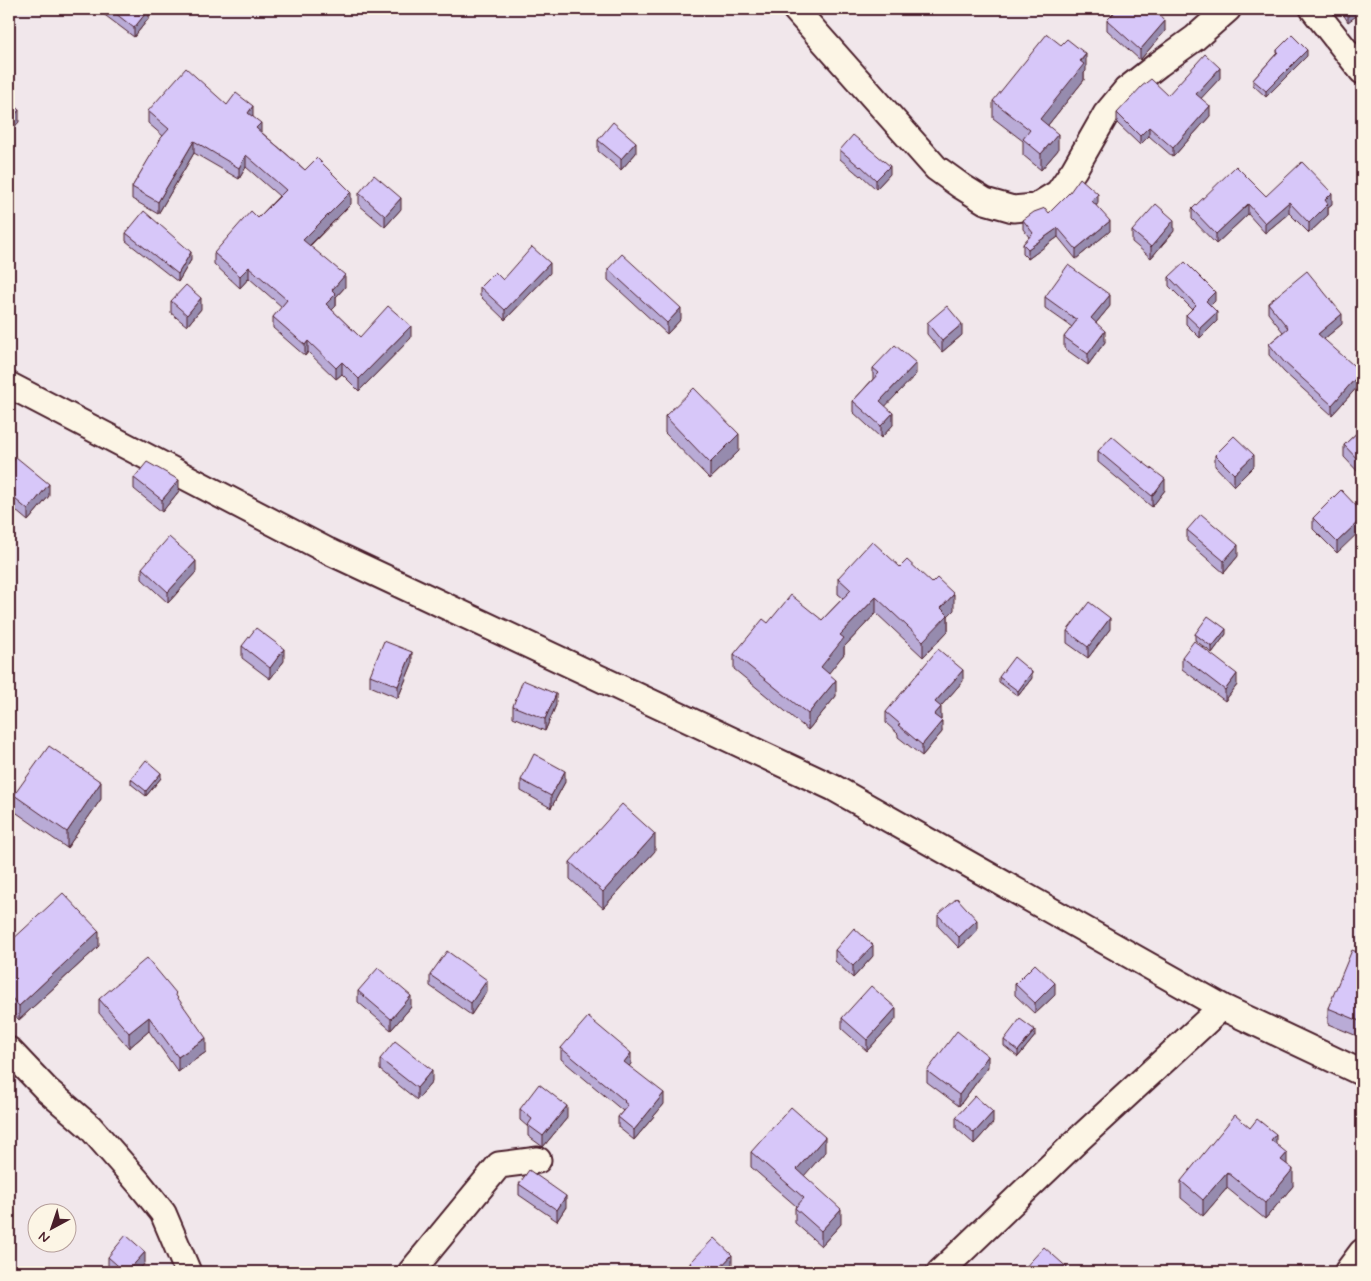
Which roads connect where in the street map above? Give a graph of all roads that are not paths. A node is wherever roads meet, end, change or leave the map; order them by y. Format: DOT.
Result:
graph roads {
  1 [pos="795,9"];
  2 [pos="1228,9"];
  3 [pos="1313,9"];
  4 [pos="1362,71"];
  5 [pos="9,385"];
  6 [pos="1222,1006"];
  7 [pos="9,1050"];
  8 [pos="1362,1073"];
  9 [pos="538,1160"];
  10 [pos="1362,1252"];
  11 [pos="188,1272"];
  12 [pos="411,1272"];
  13 [pos="940,1272"];
  14 [pos="1348,1272"];
  1 -- 2 [label="street"];
  3 -- 4 [label="street"];
  5 -- 6 [label="street"];
  6 -- 8 [label="street"];
  6 -- 13 [label="street"];
  7 -- 11 [label="street"];
  9 -- 12 [label="street"];
  10 -- 14 [label="street"];
}
